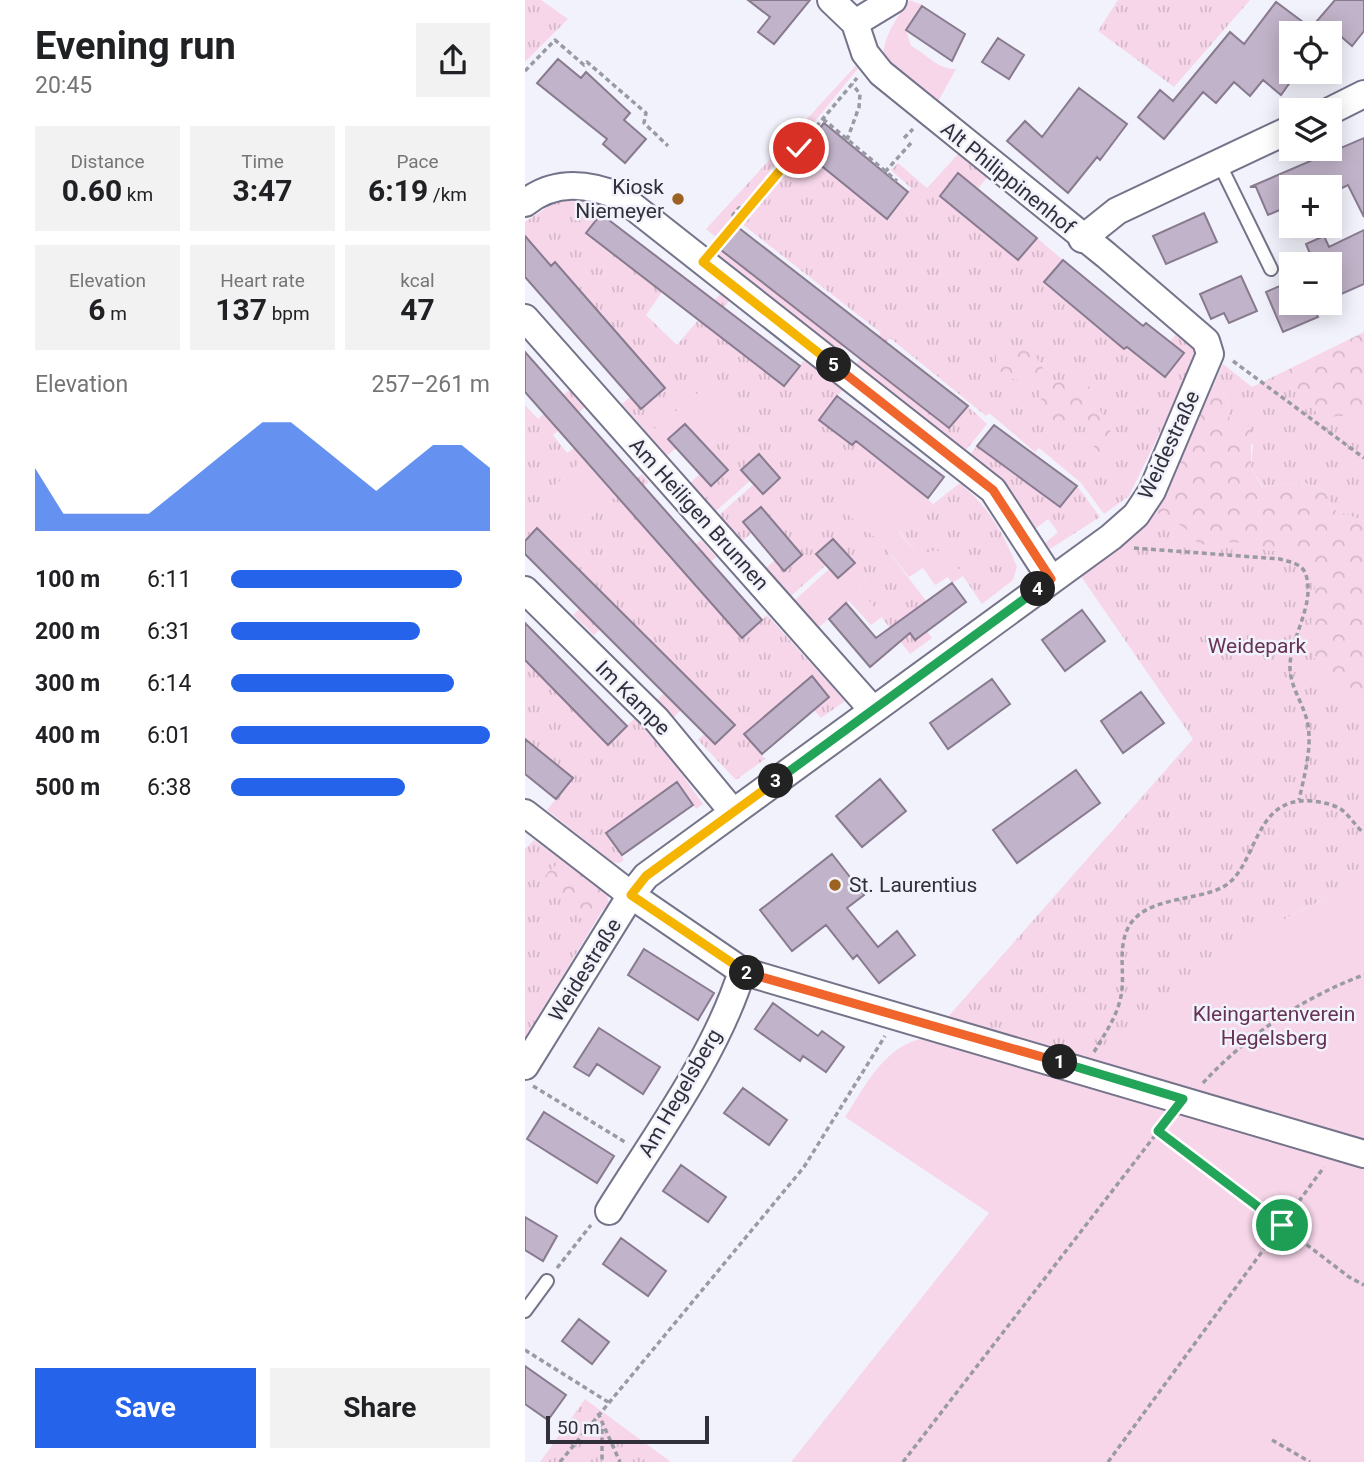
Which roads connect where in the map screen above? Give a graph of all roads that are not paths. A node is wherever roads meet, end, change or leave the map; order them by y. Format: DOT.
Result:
graph roads {
  1 [pos="831,0"];
  2 [pos="893,0"];
  3 [pos="855,23"];
  4 [pos="1364,94"];
  5 [pos="1342,105"];
  6 [pos="1279,135"];
  7 [pos="1220,163"];
  8 [pos="525,203"];
  9 [pos="1082,239"];
  10 [pos="1271,269"];
  11 [pos="525,318"];
  12 [pos="1206,341"];
  13 [pos="1051,579"];
  14 [pos="525,590"];
  15 [pos="873,710"];
  16 [pos="733,812"];
  17 [pos="525,813"];
  18 [pos="631,895"];
  19 [pos="742,971"];
  20 [pos="525,1066"];
  21 [pos="1364,1154"];
  22 [pos="609,1211"];
  23 [pos="547,1281"];
  24 [pos="525,1311"];
  1 -- 3 [label="street, Alt Philippinenhof"];
  2 -- 3 [label="street"];
  3 -- 9 [label="street, Alt Philippinenhof"];
  4 -- 5 [label="street"];
  6 -- 7 [label="street"];
  7 -- 9 [label="street"];
  7 -- 10 [label="lane"];
  8 -- 13 [label="street"];
  9 -- 12 [label="street, Alt Philippinenhof"];
  11 -- 15 [label="street, Am Heiligen Brunnen"];
  12 -- 13 [label="street, Weidestraße"];
  13 -- 15 [label="street, Weidestraße"];
  14 -- 16 [label="street, Im Kampe"];
  15 -- 16 [label="street, Weidestraße"];
  16 -- 18 [label="street, Weidestraße"];
  17 -- 18 [label="street"];
  18 -- 19 [label="street"];
  18 -- 20 [label="street, Weidestraße"];
  19 -- 21 [label="street"];
  19 -- 22 [label="street, Am Hegelsberg"];
  23 -- 24 [label="lane"];
}
